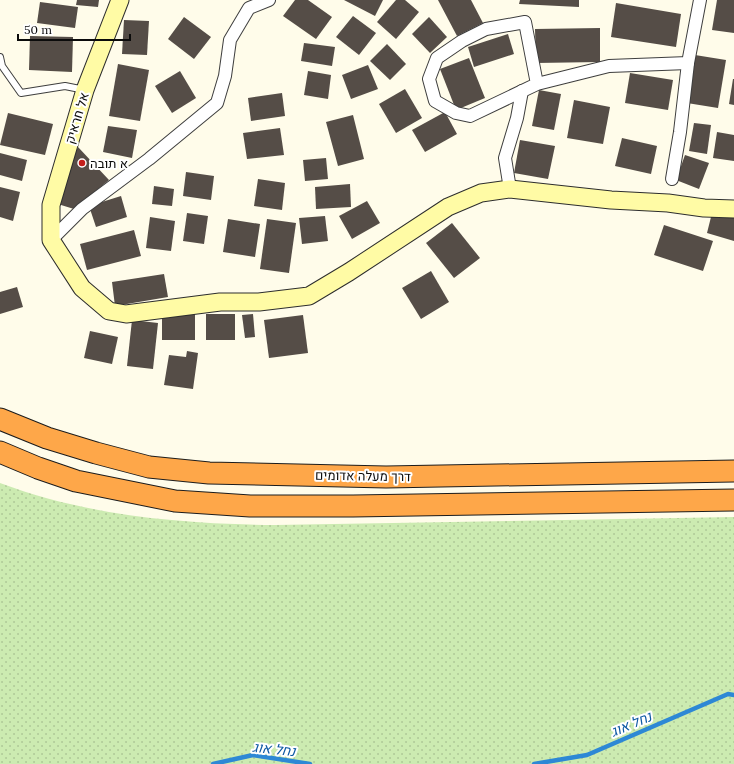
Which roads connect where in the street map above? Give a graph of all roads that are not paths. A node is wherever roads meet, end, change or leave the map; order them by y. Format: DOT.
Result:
graph roads {
  1 [pos="120,0"];
  2 [pos="269,0"];
  3 [pos="700,0"];
  4 [pos="0,57"];
  5 [pos="688,63"];
  6 [pos="537,84"];
  7 [pos="85,90"];
  8 [pos="522,91"];
  9 [pos="672,179"];
  10 [pos="510,189"];
  11 [pos="734,209"];
  12 [pos="51,240"];
  13 [pos="0,419"];
  14 [pos="0,452"];
  15 [pos="734,471"];
  16 [pos="734,500"];
  1 -- 7 [label="street, אל חראיק"];
  2 -- 12 [label="street"];
  3 -- 5 [label="street"];
  4 -- 7 [label="lane"];
  5 -- 6 [label="street"];
  5 -- 9 [label="street"];
  6 -- 8 [label="street"];
  6 -- 8 [label="street"];
  7 -- 12 [label="street, אל חראיק"];
  8 -- 10 [label="street"];
  10 -- 11 [label="street"];
  10 -- 12 [label="street"];
  13 -- 15 [label="highway, דרך מעלה אדומים"];
  14 -- 16 [label="highway"];
}
